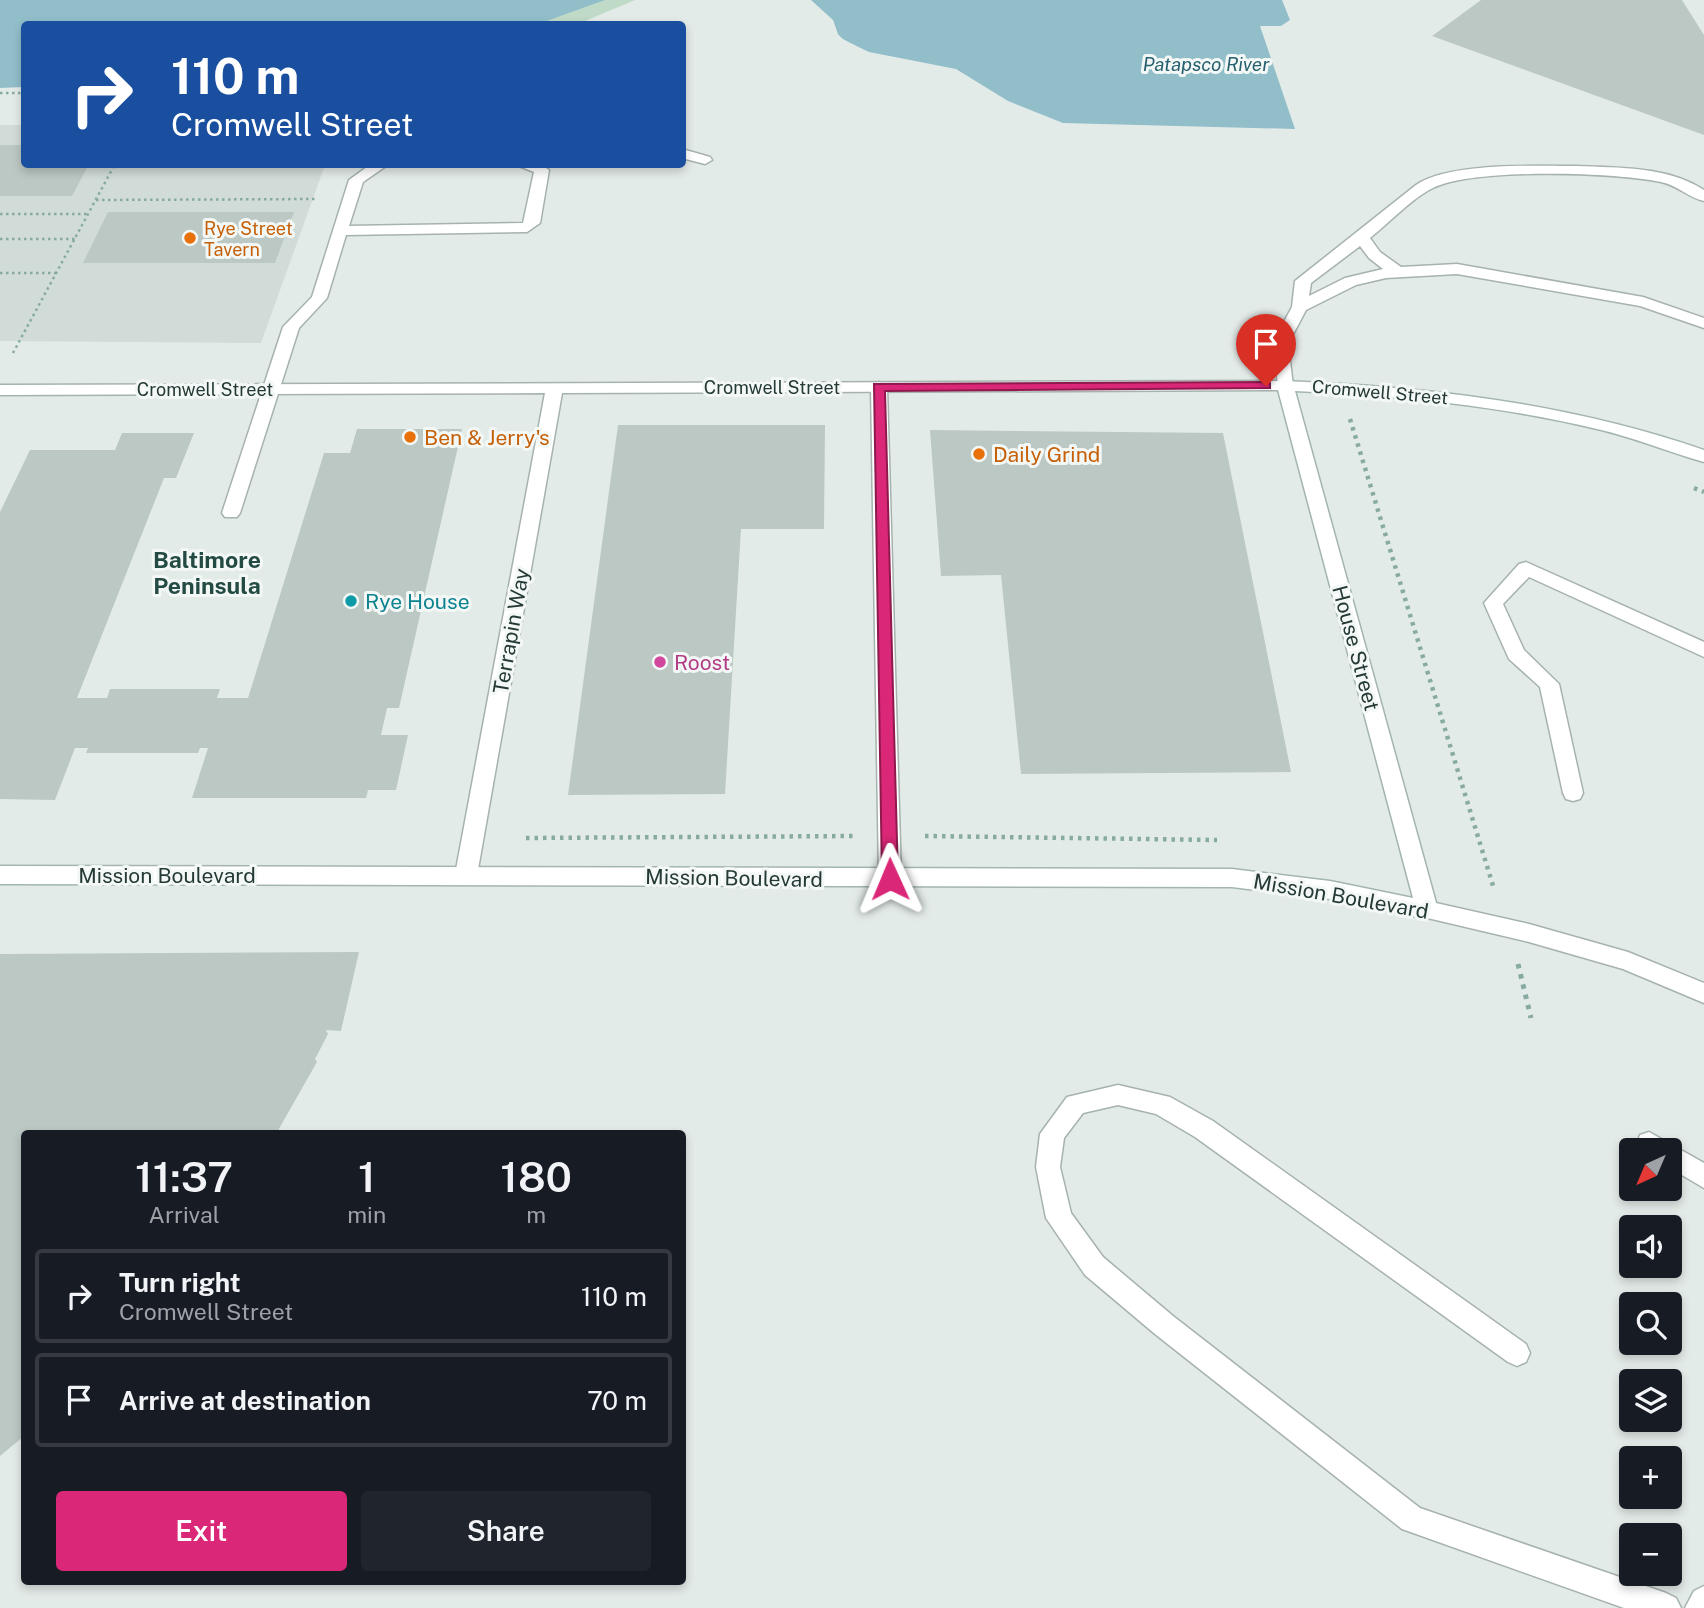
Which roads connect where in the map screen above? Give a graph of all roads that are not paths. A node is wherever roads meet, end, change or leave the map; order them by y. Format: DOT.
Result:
graph roads {
  1 [pos="686,154"];
  2 [pos="705,160"];
  3 [pos="376,168"];
  4 [pos="535,168"];
  5 [pos="1704,197"];
  6 [pos="340,231"];
  7 [pos="1362,237"];
  8 [pos="1397,272"];
  9 [pos="1300,307"];
  10 [pos="1704,323"];
  11 [pos="1285,386"];
  12 [pos="555,387"];
  13 [pos="879,387"];
  14 [pos="270,389"];
  15 [pos="0,390"];
  16 [pos="1704,456"];
  17 [pos="231,513"];
  18 [pos="1704,650"];
  19 [pos="1573,793"];
  20 [pos="0,875"];
  21 [pos="466,875"];
  22 [pos="890,879"];
  23 [pos="1427,910"];
  24 [pos="1704,993"];
  25 [pos="1682,1163"];
  26 [pos="1704,1177"];
  27 [pos="1517,1353"];
  28 [pos="1704,1601"];
  29 [pos="1666,1608"];
  30 [pos="1700,1608"];
  1 -- 2 [label="street"];
  3 -- 6 [label="street"];
  4 -- 6 [label="street"];
  5 -- 7 [label="street, House Street"];
  6 -- 14 [label="street"];
  7 -- 8 [label="street"];
  7 -- 9 [label="street, House Street"];
  8 -- 9 [label="street"];
  8 -- 10 [label="street"];
  9 -- 11 [label="street, House Street"];
  11 -- 13 [label="street, Cromwell Street"];
  11 -- 16 [label="street, Cromwell Street"];
  11 -- 23 [label="street, House Street"];
  12 -- 13 [label="street, Cromwell Street"];
  12 -- 14 [label="street, Cromwell Street"];
  12 -- 21 [label="street, Terrapin Way"];
  13 -- 22 [label="street"];
  14 -- 15 [label="street, Cromwell Street"];
  14 -- 17 [label="street"];
  18 -- 19 [label="street"];
  20 -- 21 [label="street, Mission Boulevard"];
  21 -- 22 [label="street, Mission Boulevard"];
  22 -- 23 [label="street, Mission Boulevard"];
  23 -- 24 [label="street, Mission Boulevard"];
  25 -- 26 [label="street"];
  27 -- 29 [label="street"];
  28 -- 30 [label="street"];
}
